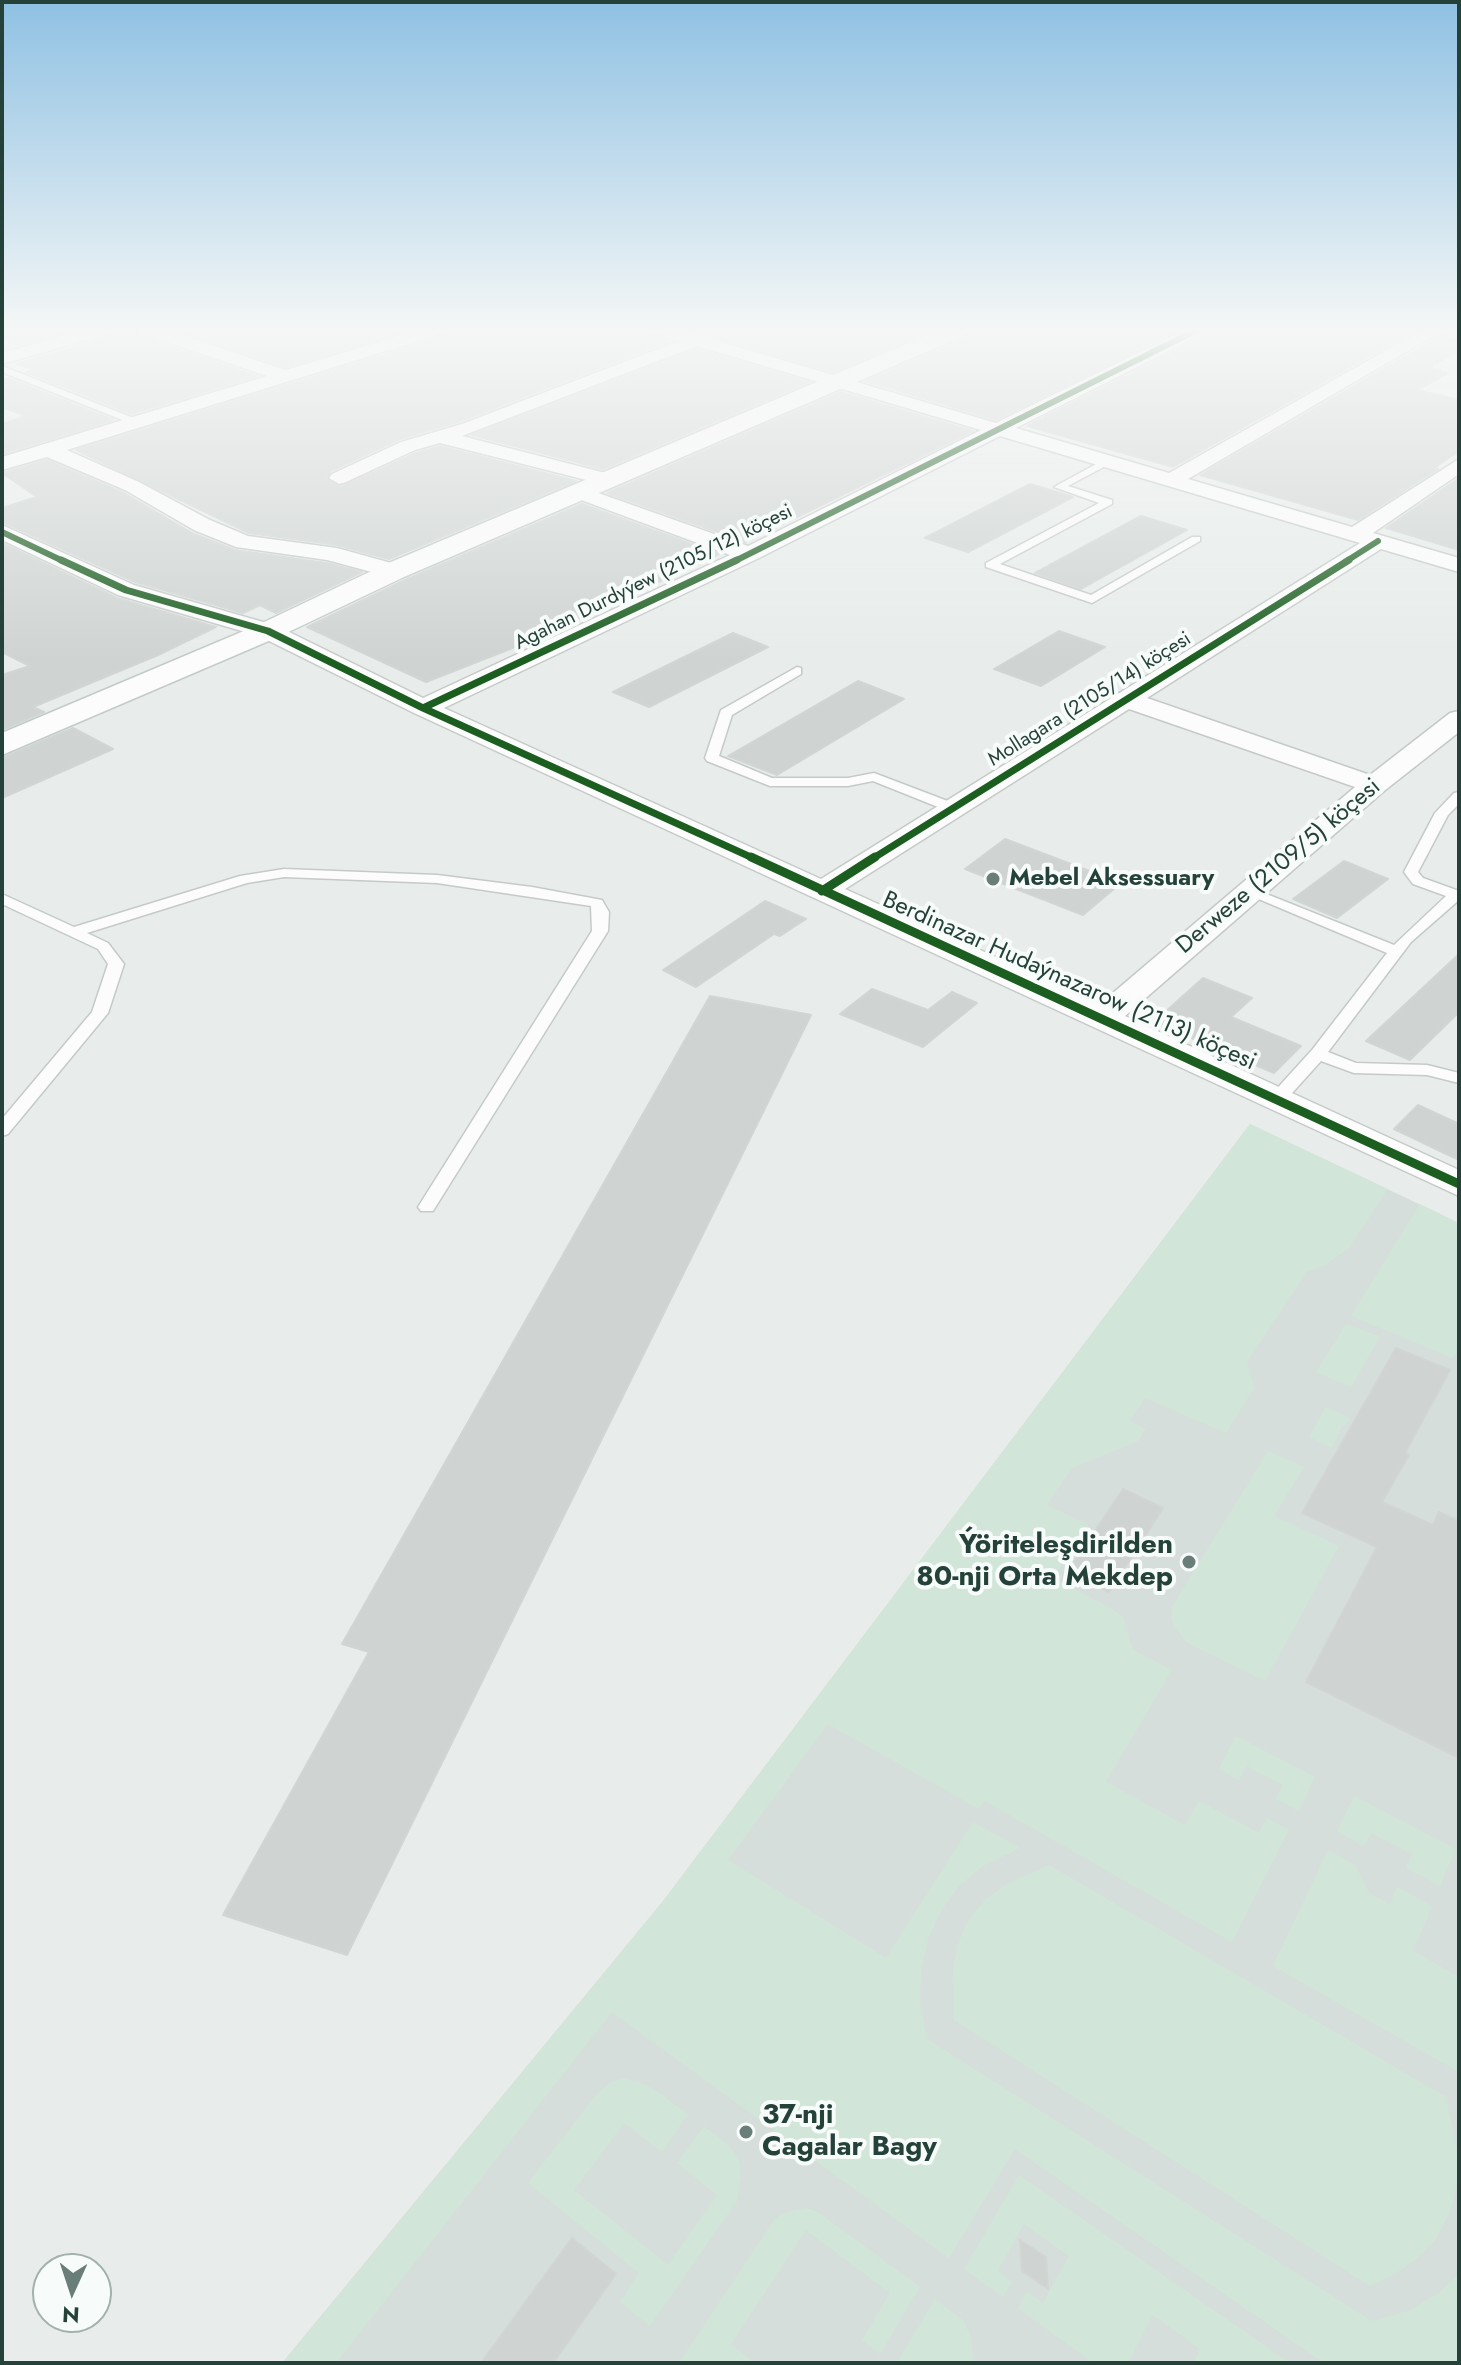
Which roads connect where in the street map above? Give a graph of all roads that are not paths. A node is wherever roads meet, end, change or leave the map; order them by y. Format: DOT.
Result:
graph roads {
  1 [pos="84,439"];
  2 [pos="432,439"];
  3 [pos="449,439"];
  4 [pos="704,439"];
  5 [pos="979,439"];
  6 [pos="1036,439"];
  7 [pos="1242,439"];
  8 [pos="49,450"];
  9 [pos="1109,460"];
  10 [pos="2,464"];
  11 [pos="1459,465"];
  12 [pos="339,478"];
  13 [pos="1173,479"];
  14 [pos="610,480"];
  15 [pos="580,493"];
  16 [pos="2,532"];
  17 [pos="1367,537"];
  18 [pos="1196,539"];
  19 [pos="749,554"];
  20 [pos="1459,565"];
  21 [pos="394,571"];
  22 [pos="268,631"];
  23 [pos="797,671"];
  24 [pos="1126,699"];
  25 [pos="423,708"];
  26 [pos="1455,726"];
  27 [pos="3,744"];
  28 [pos="1374,785"];
  29 [pos="1459,796"];
  30 [pos="953,808"];
  31 [pos="822,891"];
  32 [pos="1249,892"];
  33 [pos="1457,896"];
  34 [pos="2,898"];
  35 [pos="73,932"];
  36 [pos="1396,951"];
  37 [pos="1102,1019"];
  38 [pos="1318,1054"];
  39 [pos="1459,1078"];
  40 [pos="1278,1098"];
  41 [pos="2,1130"];
  42 [pos="1459,1184"];
  43 [pos="427,1207"];
  1 -- 8 [label="street"];
  2 -- 12 [label="street"];
  3 -- 14 [label="street"];
  4 -- 14 [label="street"];
  5 -- 19 [label="street, Agahan Durdyýew (2105/12) köçesi"];
  6 -- 9 [label="street"];
  7 -- 13 [label="street"];
  8 -- 10 [label="street"];
  8 -- 21 [label="street"];
  9 -- 13 [label="street"];
  9 -- 18 [label="lane"];
  11 -- 17 [label="street, Mollagara (2105/14) köçesi"];
  13 -- 17 [label="street"];
  14 -- 15 [label="street"];
  15 -- 19 [label="street"];
  15 -- 21 [label="street"];
  16 -- 22 [label="street, Berdinazar Hudaýnazarow (2113) köçesi"];
  17 -- 20 [label="street"];
  17 -- 24 [label="street, Mollagara (2105/14) köçesi"];
  19 -- 25 [label="street, Agahan Durdyýew (2105/12) köçesi"];
  21 -- 22 [label="street"];
  22 -- 25 [label="street, Berdinazar Hudaýnazarow (2113) köçesi"];
  22 -- 27 [label="street"];
  23 -- 30 [label="lane"];
  24 -- 28 [label="street"];
  24 -- 30 [label="street, Mollagara (2105/14) köçesi"];
  25 -- 31 [label="street, Berdinazar Hudaýnazarow (2113) köçesi"];
  26 -- 28 [label="street, Derweze (2109/5) köçesi"];
  28 -- 32 [label="street, Derweze (2109/5) köçesi"];
  29 -- 33 [label="lane"];
  30 -- 31 [label="street, Mollagara (2105/14) köçesi"];
  31 -- 37 [label="street, Berdinazar Hudaýnazarow (2113) köçesi"];
  32 -- 36 [label="lane"];
  32 -- 37 [label="street, Derweze (2109/5) köçesi"];
  33 -- 36 [label="lane"];
  34 -- 35 [label="lane"];
  35 -- 41 [label="lane"];
  35 -- 43 [label="lane"];
  36 -- 38 [label="lane"];
  37 -- 40 [label="street, Berdinazar Hudaýnazarow (2113) köçesi"];
  38 -- 39 [label="lane"];
  38 -- 40 [label="lane"];
  40 -- 42 [label="street, Berdinazar Hudaýnazarow (2113) köçesi"];
}
